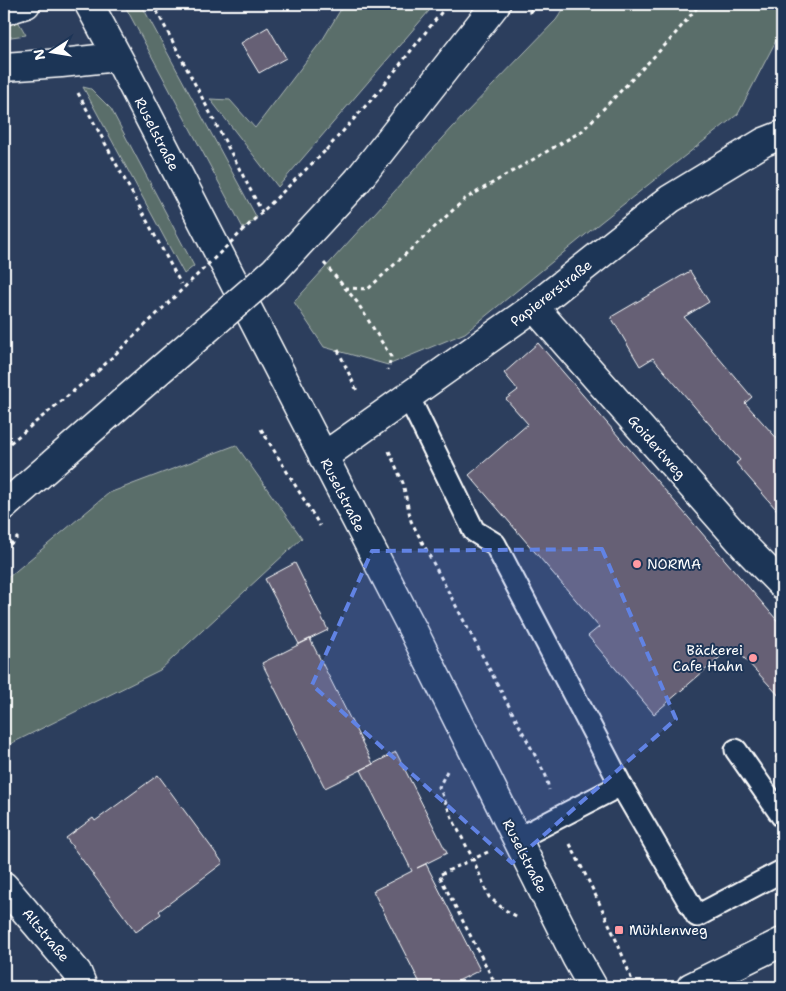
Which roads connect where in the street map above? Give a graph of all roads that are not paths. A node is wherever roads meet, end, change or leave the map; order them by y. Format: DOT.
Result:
graph roads {
  1 [pos="26,4"];
  2 [pos="89,4"];
  3 [pos="496,4"];
  4 [pos="4,10"];
  5 [pos="118,57"];
  6 [pos="4,67"];
  7 [pos="782,135"];
  8 [pos="534,307"];
  9 [pos="408,396"];
  10 [pos="323,457"];
  11 [pos="4,506"];
  12 [pos="782,585"];
  13 [pos="736,750"];
  14 [pos="621,785"];
  15 [pos="782,816"];
  16 [pos="517,839"];
  17 [pos="782,871"];
  18 [pos="4,886"];
  19 [pos="782,942"];
  20 [pos="83,987"];
  21 [pos="592,987"];
  22 [pos="691,987"];
  1 -- 4 [label="main road"];
  2 -- 5 [label="main road, Ruselstraße"];
  3 -- 11 [label="main road, bridge"];
  5 -- 6 [label="main road"];
  5 -- 10 [label="main road, Ruselstraße"];
  7 -- 8 [label="main road, Papiererstraße"];
  8 -- 9 [label="main road, Papiererstraße"];
  8 -- 12 [label="main road, Goidertweg"];
  9 -- 10 [label="main road, Papiererstraße"];
  9 -- 14 [label="lane"];
  10 -- 16 [label="main road, Ruselstraße"];
  13 -- 15 [label="lane"];
  14 -- 16 [label="lane"];
  14 -- 17 [label="lane"];
  16 -- 21 [label="main road, Ruselstraße"];
  18 -- 20 [label="main road, Altstraße"];
  19 -- 22 [label="main road"];
}
